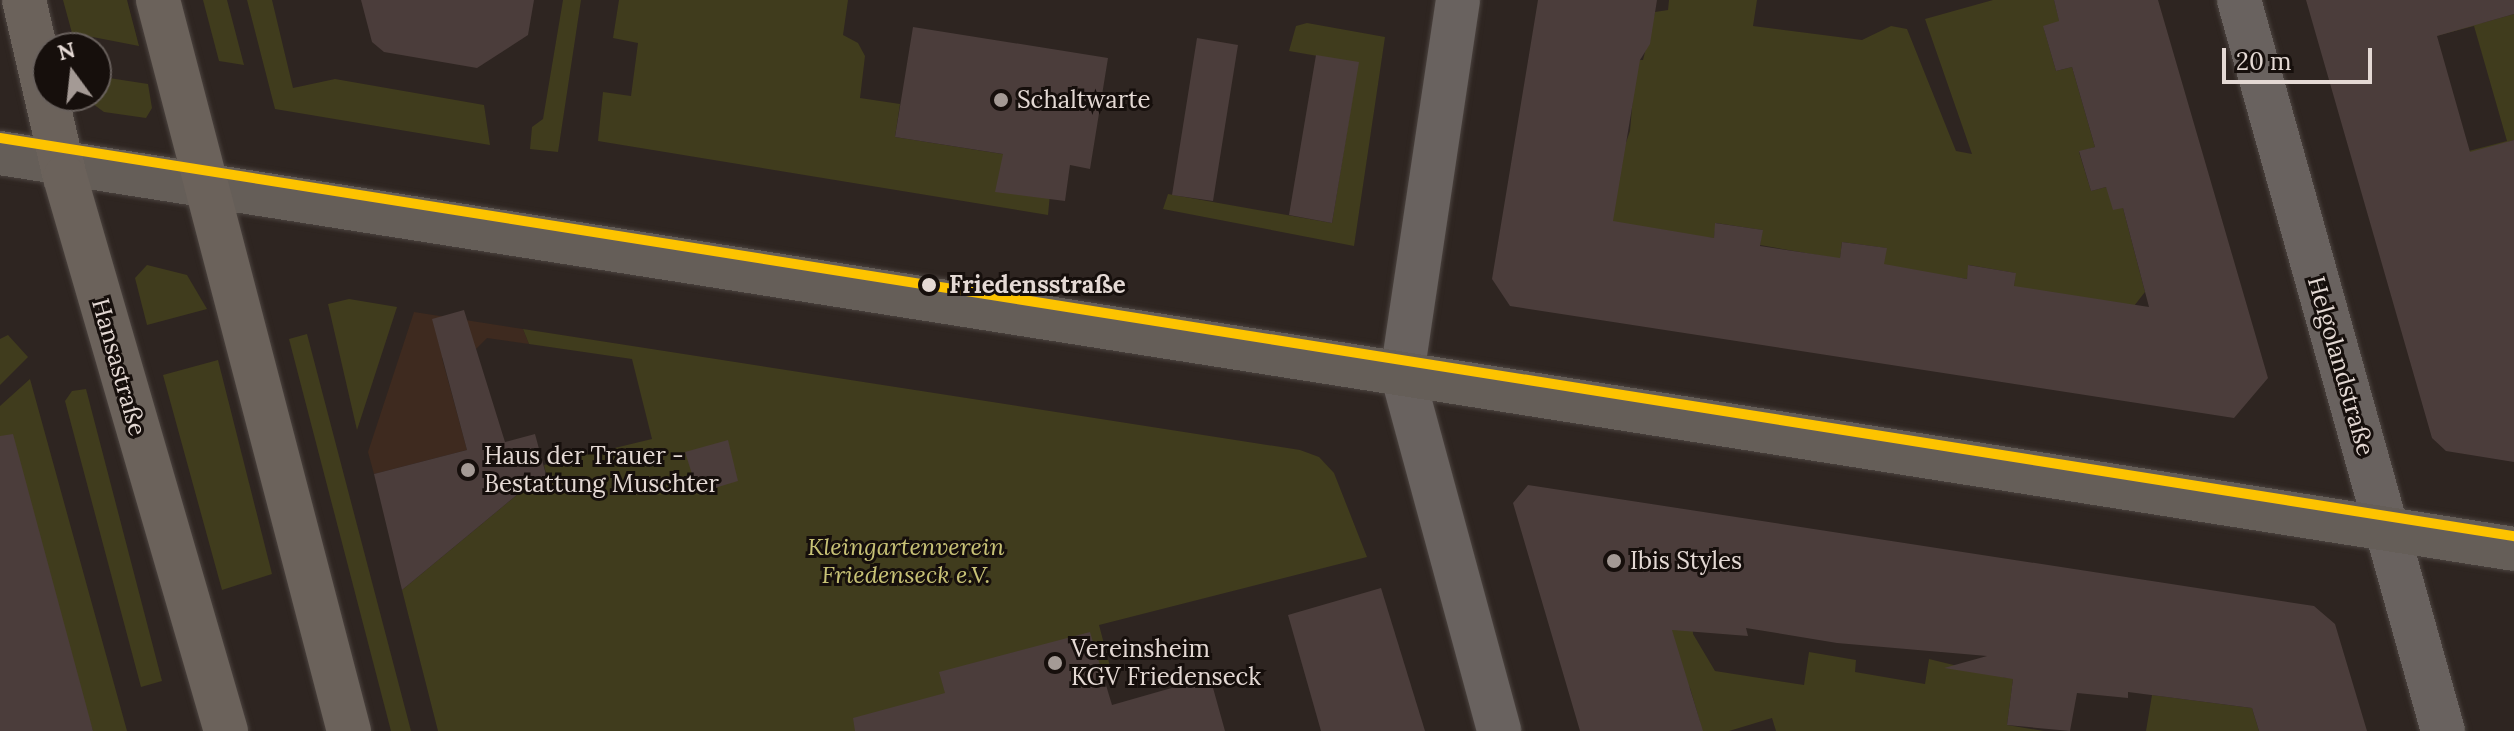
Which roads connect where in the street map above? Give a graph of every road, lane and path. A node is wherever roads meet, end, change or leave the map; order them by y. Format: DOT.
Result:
graph roads {
  1 [pos="24,0"];
  2 [pos="158,0"];
  3 [pos="1458,0"];
  4 [pos="2239,0"];
  5 [pos="0,153"];
  6 [pos="61,162"];
  7 [pos="209,187"];
  8 [pos="1402,373"];
  9 [pos="2387,529"];
  10 [pos="2514,549"];
  11 [pos="226,731"];
  12 [pos="349,731"];
  13 [pos="1499,731"];
  14 [pos="2443,731"];
  1 -- 6 [label="main road, Hansastraße"];
  2 -- 7 [label="main road"];
  3 -- 8 [label="street"];
  4 -- 9 [label="street, Helgolandstraße"];
  5 -- 6 [label="main road"];
  6 -- 7 [label="main road"];
  6 -- 11 [label="main road, Hansastraße"];
  7 -- 8 [label="main road"];
  7 -- 12 [label="main road"];
  8 -- 9 [label="main road"];
  8 -- 13 [label="street"];
  9 -- 10 [label="main road"];
  9 -- 14 [label="street, Helgolandstraße"];
}
